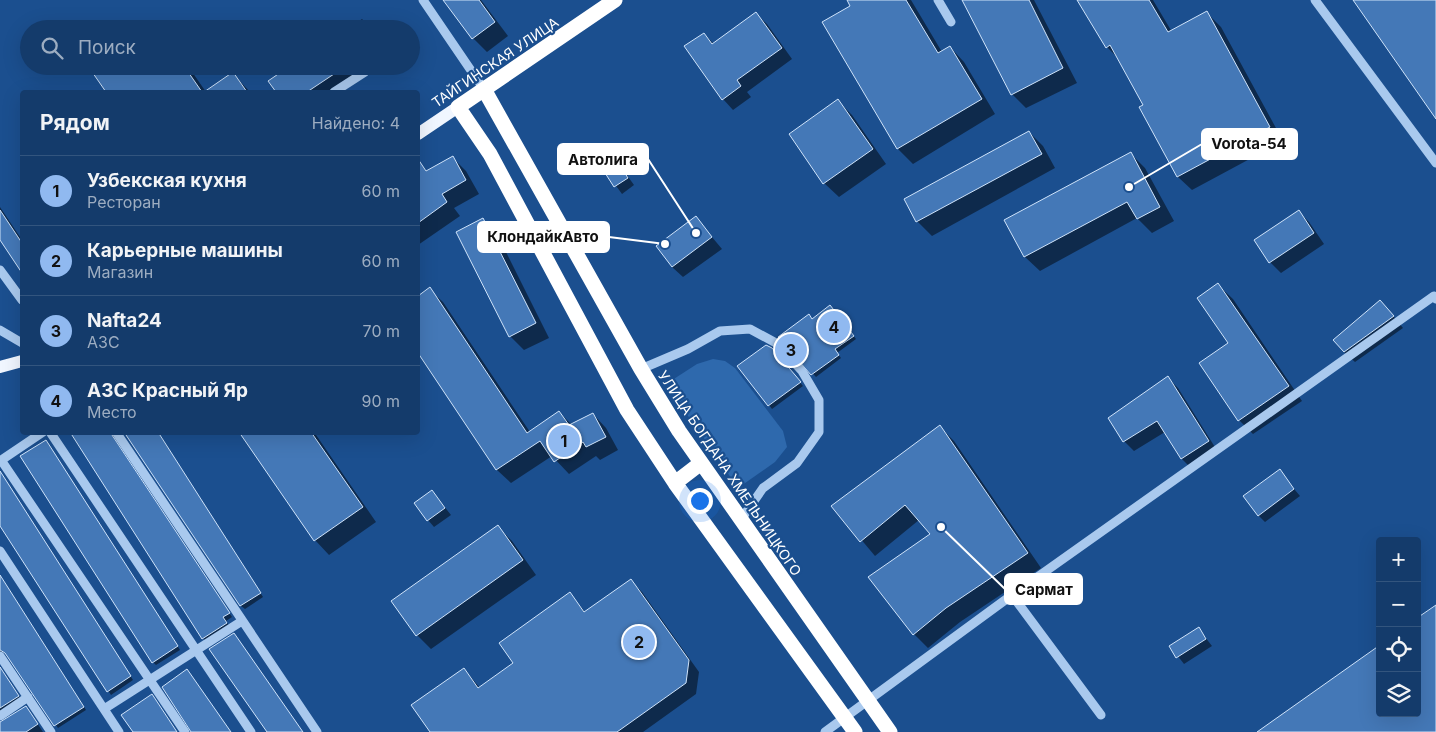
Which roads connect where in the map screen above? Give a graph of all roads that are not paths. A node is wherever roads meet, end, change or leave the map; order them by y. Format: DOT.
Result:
graph roads {
  1 [pos="423,0"];
  2 [pos="615,0"];
  3 [pos="938,0"];
  4 [pos="1314,0"];
  5 [pos="951,22"];
  6 [pos="360,75"];
  7 [pos="337,90"];
  8 [pos="485,91"];
  9 [pos="458,107"];
  10 [pos="420,133"];
  11 [pos="1436,163"];
  12 [pos="0,270"];
  13 [pos="20,297"];
  14 [pos="1436,299"];
  15 [pos="0,330"];
  16 [pos="20,343"];
  17 [pos="20,362"];
  18 [pos="0,367"];
  19 [pos="641,369"];
  20 [pos="39,435"];
  21 [pos="52,435"];
  22 [pos="118,435"];
  23 [pos="1,461"];
  24 [pos="701,463"];
  25 [pos="675,483"];
  26 [pos="740,521"];
  27 [pos="0,551"];
  28 [pos="1012,595"];
  29 [pos="242,621"];
  30 [pos="196,650"];
  31 [pos="0,656"];
  32 [pos="150,680"];
  33 [pos="28,697"];
  34 [pos="868,701"];
  35 [pos="104,709"];
  36 [pos="1101,715"];
  37 [pos="0,716"];
  38 [pos="844,718"];
  39 [pos="51,732"];
  40 [pos="119,732"];
  41 [pos="185,732"];
  42 [pos="251,732"];
  43 [pos="316,732"];
  44 [pos="825,732"];
  45 [pos="854,732"];
  46 [pos="890,732"];
  1 -- 8 [label="street"];
  2 -- 8 [label="highway, ТАЙГИНСКАЯ УЛИЦА"];
  3 -- 5 [label="street"];
  4 -- 11 [label="street"];
  6 -- 7 [label="street"];
  8 -- 9 [label="highway, ТАЙГИНСКАЯ УЛИЦА"];
  8 -- 19 [label="highway, УЛИЦА БОГДАНА ХМЕЛЬНИЦКОГО"];
  9 -- 10 [label="main road, ТАЙГИНСКАЯ УЛИЦА"];
  9 -- 25 [label="highway"];
  12 -- 13 [label="street"];
  14 -- 28 [label="street"];
  15 -- 16 [label="street"];
  17 -- 18 [label="main road"];
  19 -- 24 [label="highway, УЛИЦА БОГДАНА ХМЕЛЬНИЦКОГО"];
  19 -- 26 [label="street"];
  20 -- 23 [label="street"];
  21 -- 30 [label="street"];
  22 -- 29 [label="street"];
  23 -- 32 [label="street"];
  24 -- 25 [label="highway"];
  24 -- 26 [label="highway, УЛИЦА БОГДАНА ХМЕЛЬНИЦКОГО"];
  25 -- 38 [label="highway"];
  26 -- 34 [label="highway, УЛИЦА БОГДАНА ХМЕЛЬНИЦКОГО"];
  27 -- 35 [label="street"];
  28 -- 34 [label="street"];
  28 -- 36 [label="street"];
  29 -- 30 [label="street"];
  29 -- 43 [label="street"];
  30 -- 32 [label="street"];
  30 -- 42 [label="street"];
  31 -- 33 [label="street"];
  32 -- 35 [label="street"];
  32 -- 41 [label="street"];
  33 -- 37 [label="street"];
  33 -- 39 [label="street"];
  34 -- 38 [label="street"];
  34 -- 46 [label="highway, УЛИЦА БОГДАНА ХМЕЛЬНИЦКОГО"];
  35 -- 40 [label="street"];
  38 -- 44 [label="street"];
  38 -- 45 [label="highway"];
}
